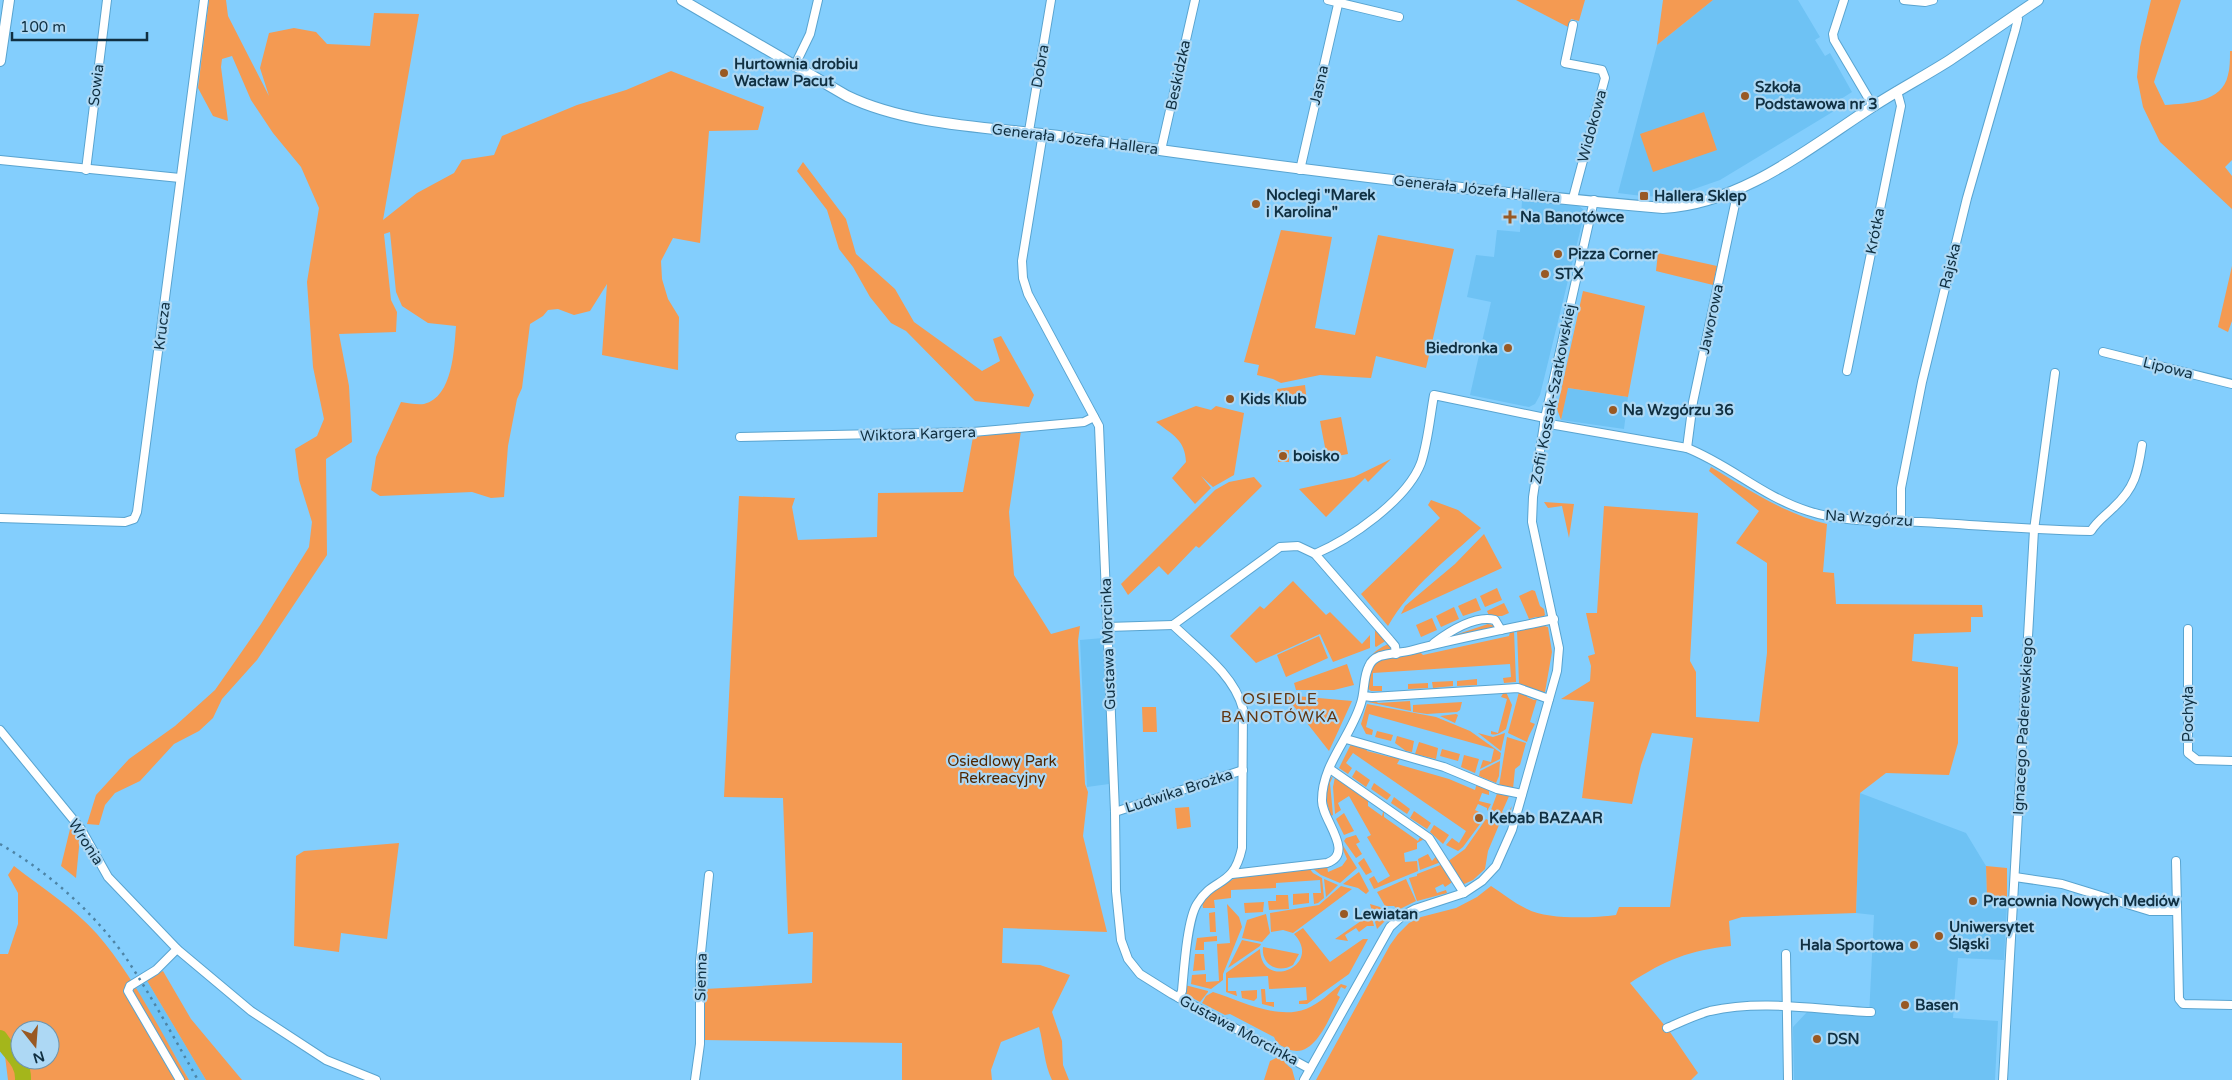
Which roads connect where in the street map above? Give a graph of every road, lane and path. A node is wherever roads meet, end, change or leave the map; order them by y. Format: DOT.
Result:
graph roads {
  1 [pos="9,0"];
  2 [pos="106,0"];
  3 [pos="204,0"];
  4 [pos="682,0"];
  5 [pos="818,0"];
  6 [pos="1051,0"];
  7 [pos="1195,0"];
  8 [pos="1328,0"];
  9 [pos="1844,0"];
  10 [pos="1904,0"];
  11 [pos="1933,0"];
  12 [pos="2038,0"];
  13 [pos="1339,1"];
  14 [pos="2016,15"];
  15 [pos="1399,17"];
  16 [pos="1573,25"];
  17 [pos="0,61"];
  18 [pos="795,65"];
  19 [pos="1897,91"];
  20 [pos="1873,106"];
  21 [pos="1029,132"];
  22 [pos="1042,133"];
  23 [pos="1161,150"];
  24 [pos="0,160"];
  25 [pos="86,170"];
  26 [pos="1300,170"];
  27 [pos="180,178"];
  28 [pos="1733,191"];
  29 [pos="1572,198"];
  30 [pos="1594,200"];
  31 [pos="2103,352"];
  32 [pos="1847,371"];
  33 [pos="2055,373"];
  34 [pos="2232,384"];
  35 [pos="1094,417"];
  36 [pos="1544,421"];
  37 [pos="740,437"];
  38 [pos="2142,444"];
  39 [pos="1687,448"];
  40 [pos="0,518"];
  41 [pos="1901,521"];
  42 [pos="2034,530"];
  43 [pos="1315,554"];
  44 [pos="1554,619"];
  45 [pos="1173,625"];
  46 [pos="1107,627"];
  47 [pos="2188,629"];
  48 [pos="1501,630"];
  49 [pos="1433,644"];
  50 [pos="1396,654"];
  51 [pos="1363,696"];
  52 [pos="1549,699"];
  53 [pos="0,730"];
  54 [pos="1346,739"];
  55 [pos="2232,761"];
  56 [pos="1330,769"];
  57 [pos="1243,770"];
  58 [pos="1522,794"];
  59 [pos="1115,812"];
  60 [pos="2176,861"];
  61 [pos="1232,874"];
  62 [pos="709,875"];
  63 [pos="2015,877"];
  64 [pos="1464,893"];
  65 [pos="2177,911"];
  66 [pos="177,949"];
  67 [pos="1786,954"];
  68 [pos="1179,998"];
  69 [pos="2232,1005"];
  70 [pos="1788,1007"];
  71 [pos="1871,1012"];
  72 [pos="1667,1028"];
  73 [pos="1310,1069"];
  74 [pos="180,1080"];
  75 [pos="376,1080"];
  76 [pos="694,1080"];
  77 [pos="1304,1080"];
  78 [pos="1788,1080"];
  79 [pos="2003,1080"];
  1 -- 17 [label="street"];
  2 -- 25 [label="street, Sowia"];
  3 -- 27 [label="street, Krucza"];
  4 -- 18 [label="street, Generała Józefa Hallera"];
  5 -- 18 [label="street"];
  6 -- 21 [label="street, Dobra"];
  7 -- 23 [label="street, Beskidzka"];
  8 -- 13 [label="street"];
  9 -- 20 [label="street"];
  10 -- 11 [label="street"];
  12 -- 14 [label="street, Generała Józefa Hallera"];
  13 -- 15 [label="street"];
  13 -- 26 [label="street, Jasna"];
  14 -- 19 [label="street, Generała Józefa Hallera"];
  14 -- 41 [label="street, Rajska"];
  16 -- 29 [label="street, Widokowa"];
  18 -- 21 [label="street, Generała Józefa Hallera"];
  19 -- 20 [label="street, Generała Józefa Hallera"];
  19 -- 32 [label="street, Krótka"];
  20 -- 28 [label="street, Generała Józefa Hallera"];
  21 -- 22 [label="street, Generała Józefa Hallera"];
  22 -- 23 [label="street, Generała Józefa Hallera"];
  22 -- 35 [label="street, Gustawa Morcinka"];
  23 -- 26 [label="street, Generała Józefa Hallera"];
  24 -- 25 [label="street"];
  25 -- 27 [label="street"];
  26 -- 29 [label="street, Generała Józefa Hallera"];
  27 -- 40 [label="street, Krucza"];
  28 -- 30 [label="street, Generała Józefa Hallera"];
  28 -- 39 [label="street, Jaworowa"];
  29 -- 30 [label="street, Generała Józefa Hallera"];
  30 -- 36 [label="street, Zofii Kossak-Szatkowskiej"];
  31 -- 34 [label="street, Lipowa"];
  33 -- 42 [label="street, Ignacego Paderewskiego"];
  35 -- 37 [label="street, Wiktora Kargera"];
  35 -- 46 [label="street, Gustawa Morcinka"];
  36 -- 39 [label="street, Na Wzgórzu"];
  36 -- 43 [label="street, Na Wzgórzu"];
  36 -- 44 [label="street, Zofii Kossak-Szatkowskiej"];
  38 -- 42 [label="street, Na Wzgórzu"];
  39 -- 41 [label="street, Na Wzgórzu"];
  41 -- 42 [label="street, Na Wzgórzu"];
  42 -- 63 [label="street, Ignacego Paderewskiego"];
  43 -- 45 [label="street"];
  43 -- 50 [label="street"];
  44 -- 48 [label="street"];
  44 -- 52 [label="street, Zofii Kossak-Szatkowskiej"];
  45 -- 46 [label="street"];
  45 -- 57 [label="street, Ludwika Brożka"];
  46 -- 59 [label="street, Gustawa Morcinka"];
  47 -- 55 [label="street, Pochyła"];
  48 -- 49 [label="street"];
  48 -- 49 [label="street"];
  49 -- 50 [label="street"];
  50 -- 51 [label="street"];
  51 -- 52 [label="street"];
  51 -- 54 [label="street"];
  52 -- 58 [label="street, Zofii Kossak-Szatkowskiej"];
  53 -- 66 [label="street, Wronia"];
  54 -- 56 [label="street"];
  54 -- 58 [label="street"];
  56 -- 61 [label="street"];
  56 -- 64 [label="street"];
  57 -- 59 [label="street, Ludwika Brożka"];
  57 -- 61 [label="street, Ludwika Brożka"];
  58 -- 64 [label="street, Zofii Kossak-Szatkowskiej"];
  59 -- 68 [label="street, Gustawa Morcinka"];
  60 -- 65 [label="street"];
  61 -- 68 [label="street"];
  62 -- 76 [label="street, Sienna"];
  63 -- 65 [label="street"];
  63 -- 79 [label="street, Ignacego Paderewskiego"];
  64 -- 73 [label="street, Zofii Kossak-Szatkowskiej"];
  65 -- 69 [label="street"];
  66 -- 74 [label="street"];
  66 -- 75 [label="street, Wronia"];
  67 -- 70 [label="street"];
  68 -- 73 [label="street, Gustawa Morcinka"];
  70 -- 71 [label="street"];
  70 -- 72 [label="street"];
  70 -- 78 [label="street"];
  73 -- 77 [label="street, Zofii Kossak-Szatkowskiej"];
}
